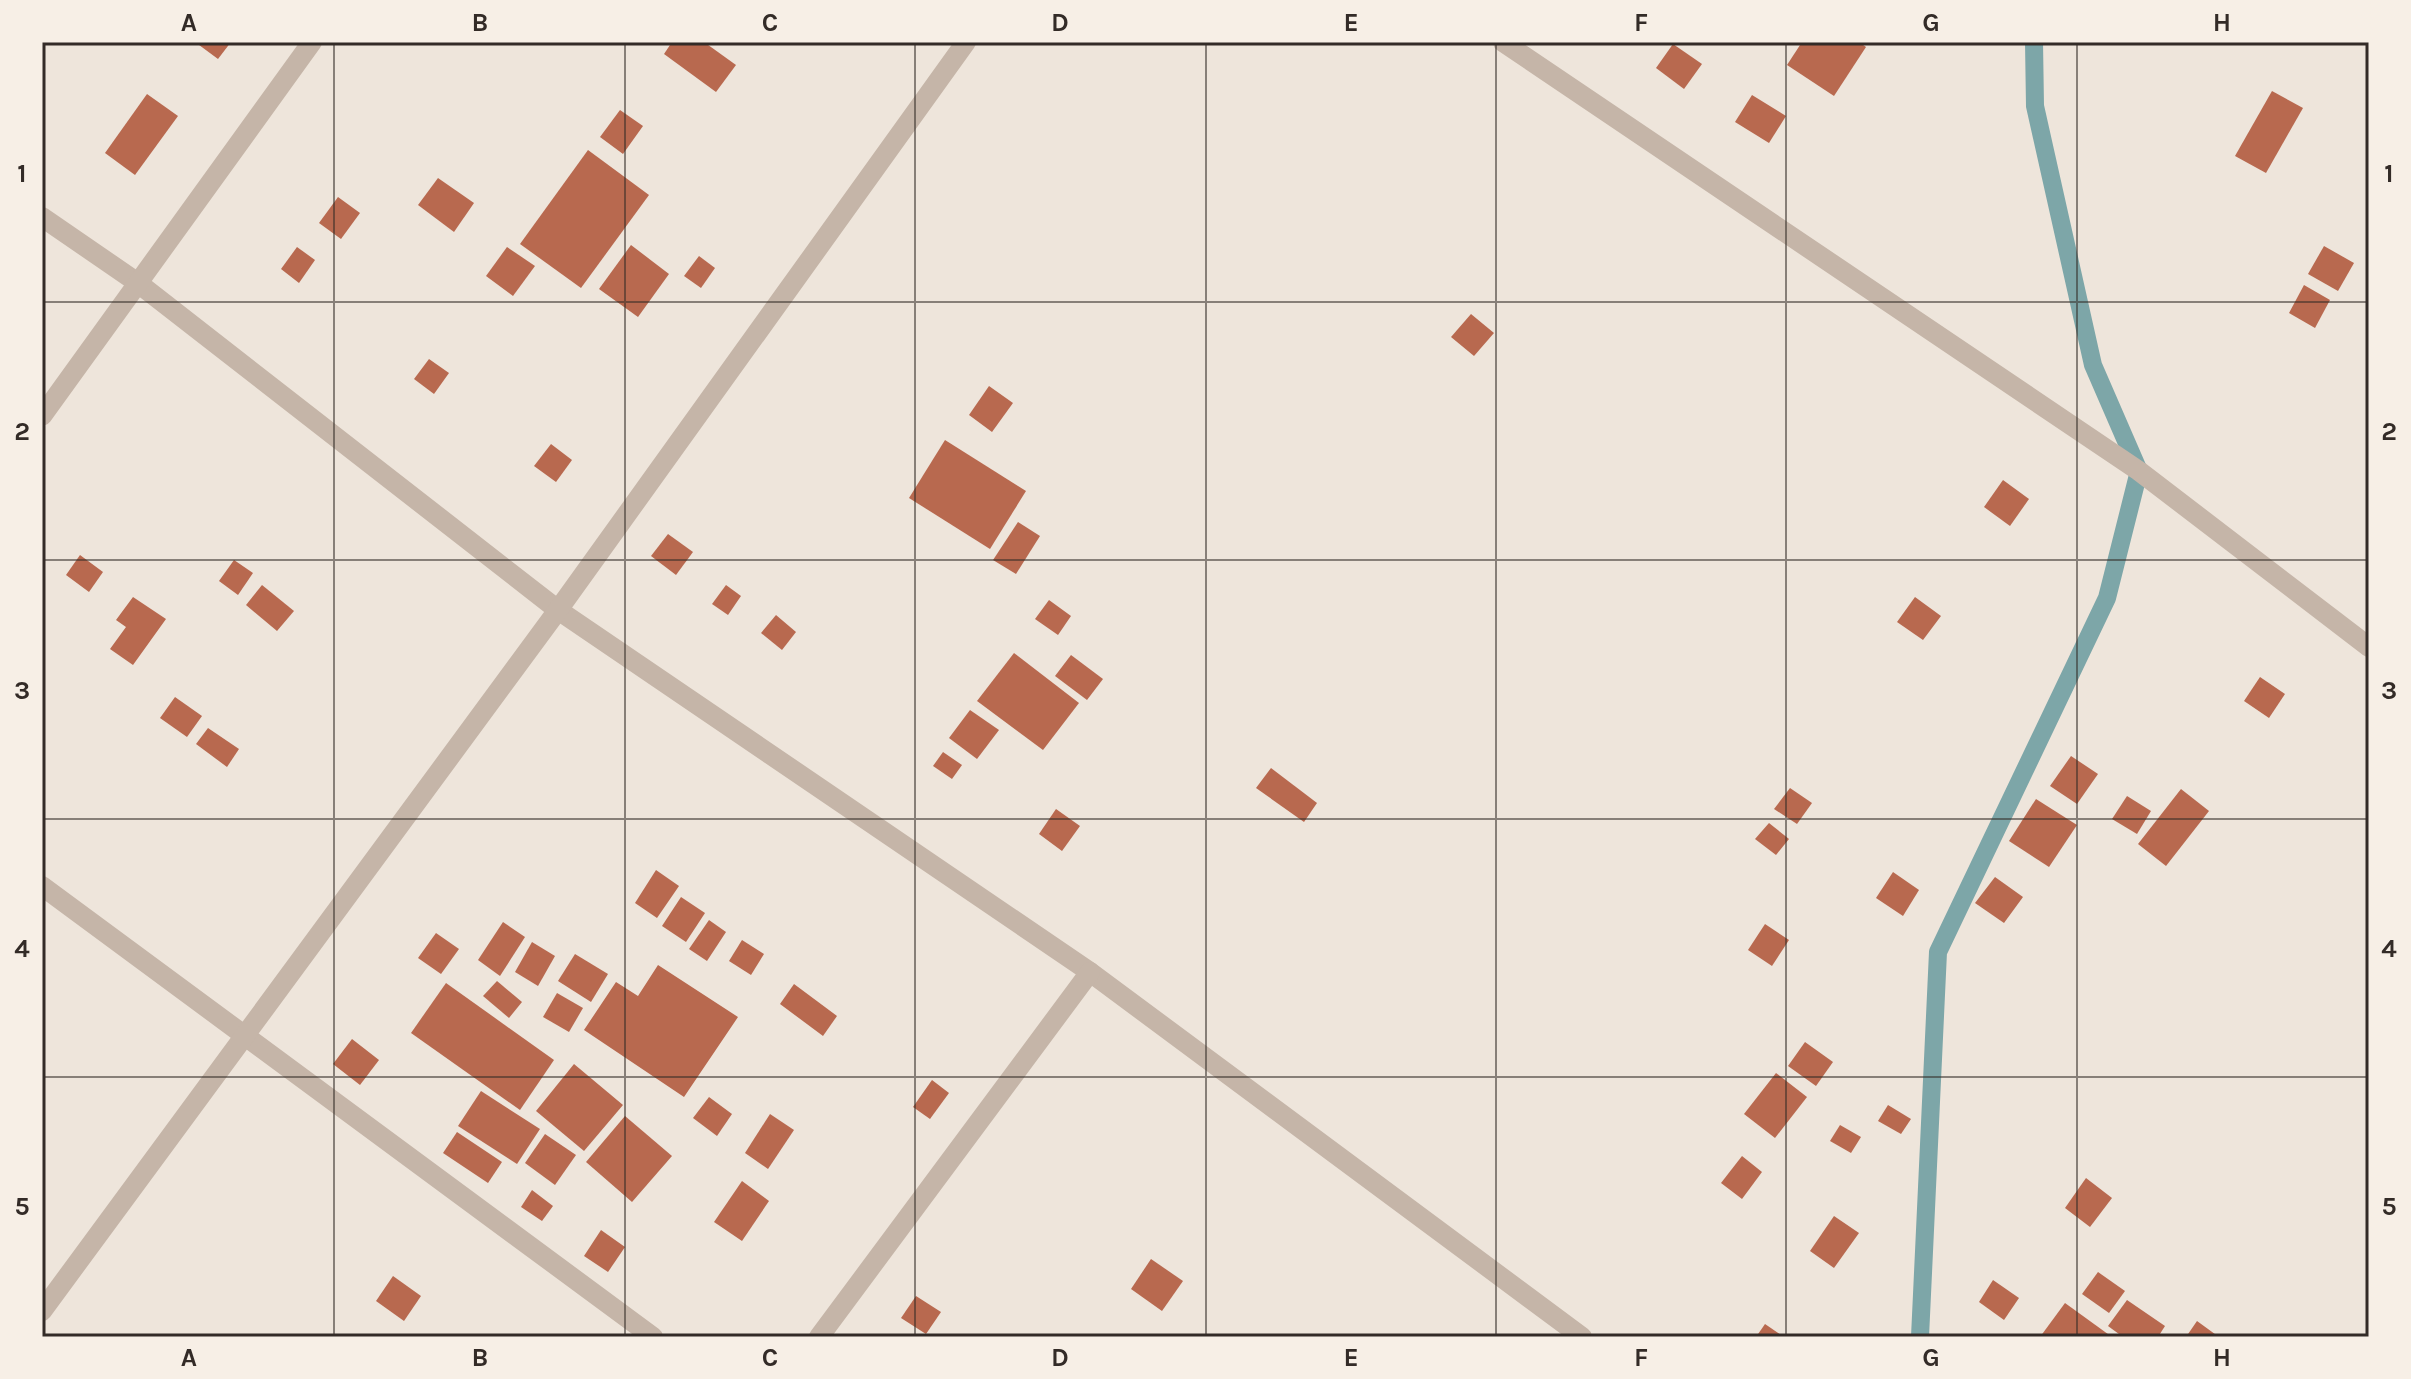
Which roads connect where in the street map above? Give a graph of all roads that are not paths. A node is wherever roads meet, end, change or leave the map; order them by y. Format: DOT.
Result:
graph roads {
  1 [pos="312,42"];
  2 [pos="966,42"];
  3 [pos="1503,42"];
  4 [pos="42,217"];
  5 [pos="138,283"];
  6 [pos="42,416"];
  7 [pos="558,610"];
  8 [pos="2369,647"];
  9 [pos="42,886"];
  10 [pos="1090,972"];
  11 [pos="245,1035"];
  12 [pos="42,1311"];
  13 [pos="653,1337"];
  14 [pos="819,1337"];
  15 [pos="1582,1337"];
  1 -- 5 [label="street"];
  2 -- 7 [label="street"];
  3 -- 8 [label="street"];
  4 -- 5 [label="street"];
  5 -- 6 [label="street"];
  5 -- 7 [label="street"];
  7 -- 10 [label="street"];
  7 -- 11 [label="street"];
  9 -- 11 [label="street"];
  10 -- 14 [label="street"];
  10 -- 15 [label="street"];
  11 -- 12 [label="street"];
  11 -- 13 [label="street"];
}
